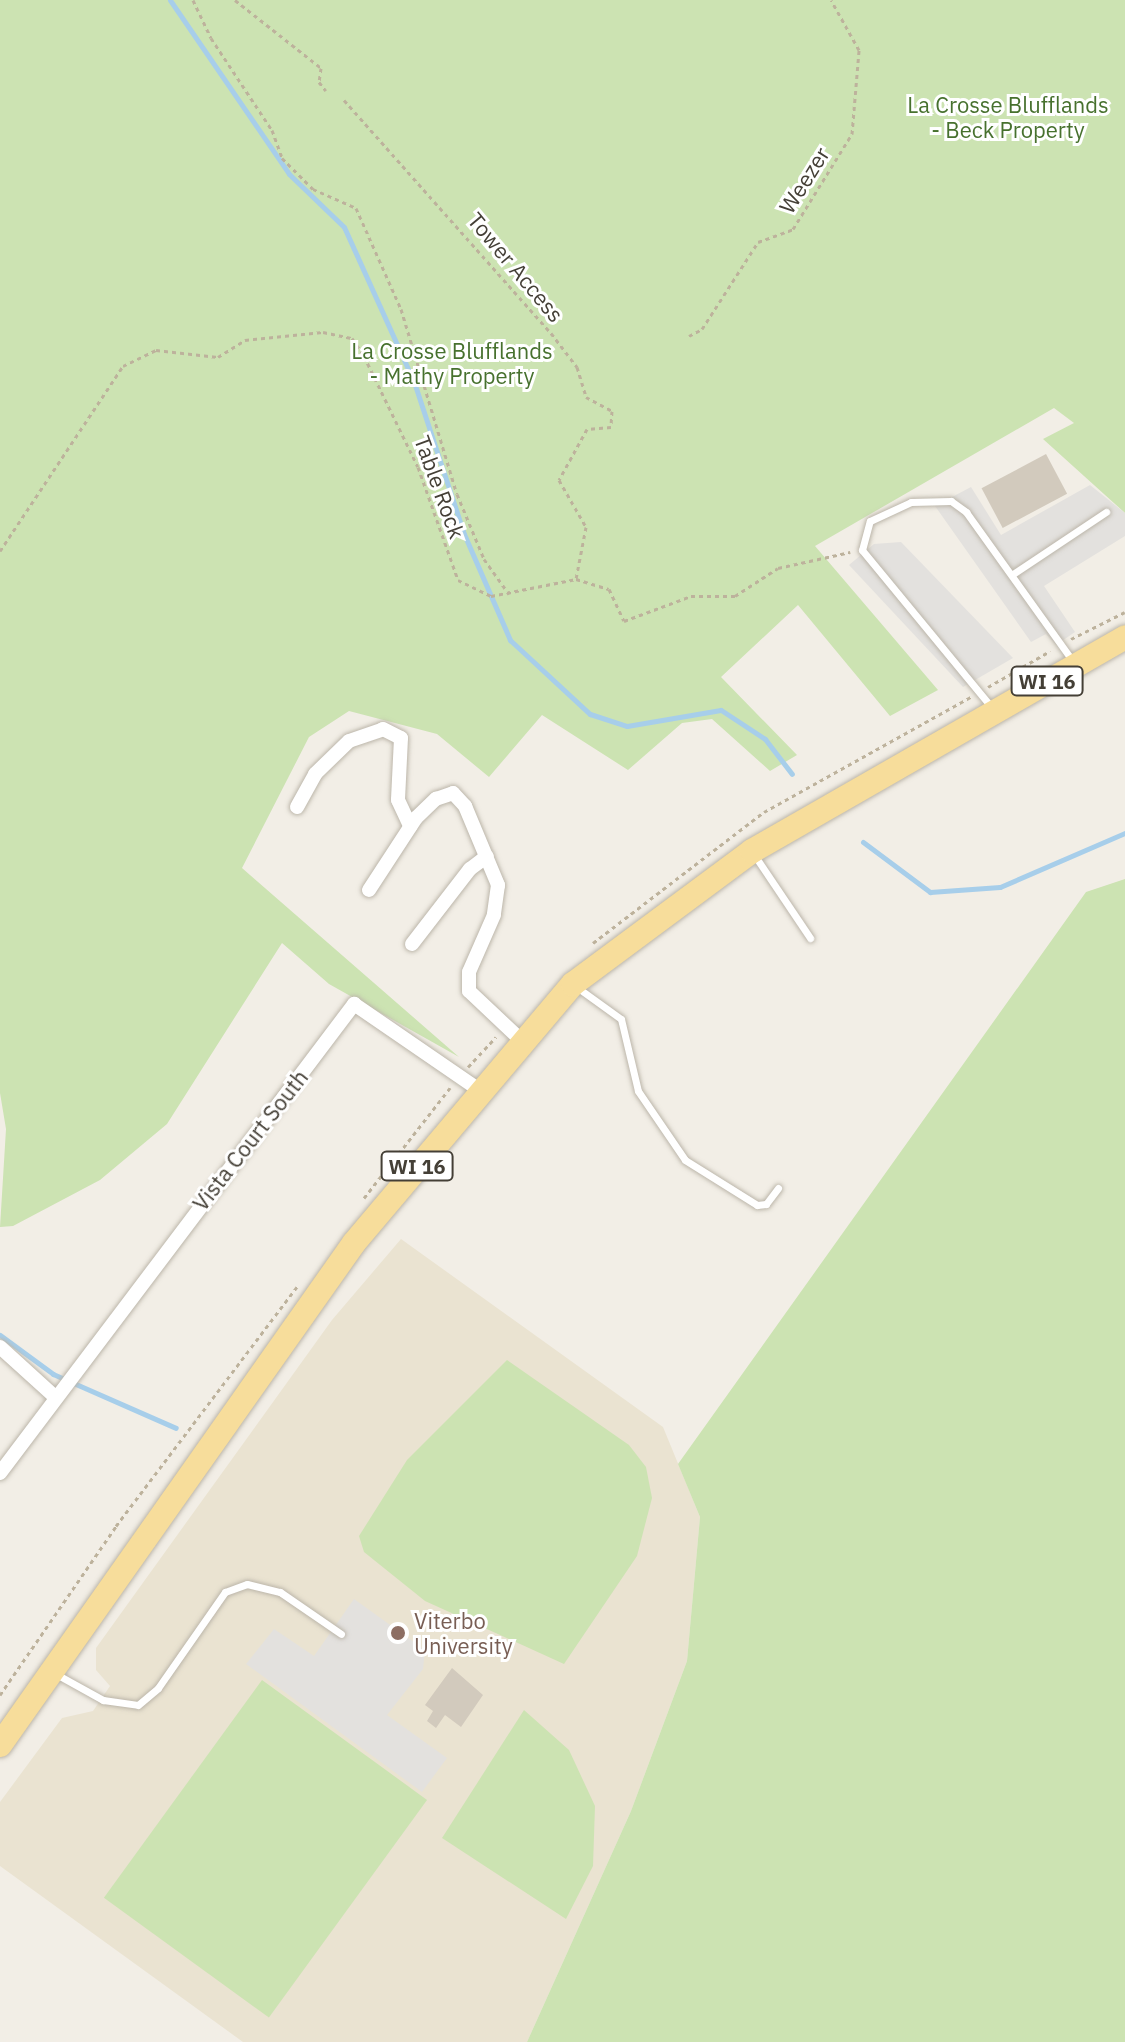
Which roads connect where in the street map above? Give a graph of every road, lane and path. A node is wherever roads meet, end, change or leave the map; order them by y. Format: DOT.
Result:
graph roads {
  1 [pos="193,0"];
  2 [pos="235,0"];
  3 [pos="831,0"];
  4 [pos="326,91"];
  5 [pos="344,100"];
  6 [pos="689,336"];
  7 [pos="1106,512"];
  8 [pos="862,550"];
  9 [pos="0,551"];
  10 [pos="1013,574"];
  11 [pos="576,579"];
  12 [pos="509,594"];
  13 [pos="1125,612"];
  14 [pos="1125,637"];
  15 [pos="1063,643"];
  16 [pos="1076,665"];
  17 [pos="988,701"];
  18 [pos="297,807"];
  19 [pos="410,826"];
  20 [pos="752,851"];
  21 [pos="487,856"];
  22 [pos="369,890"];
  23 [pos="810,938"];
  24 [pos="412,944"];
  25 [pos="583,951"];
  26 [pos="573,984"];
  27 [pos="514,1034"];
  28 [pos="469,1084"];
  29 [pos="778,1188"];
  30 [pos="361,1202"];
  31 [pos="305,1277"];
  32 [pos="0,1347"];
  33 [pos="53,1395"];
  34 [pos="0,1473"];
  35 [pos="341,1634"];
  36 [pos="50,1671"];
  37 [pos="0,1695"];
  38 [pos="0,1745"];
  1 -- 12 [label="path"];
  2 -- 4 [label="path"];
  3 -- 6 [label="path, Weezer"];
  5 -- 11 [label="path, Tower Access"];
  7 -- 10 [label="lane"];
  8 -- 10 [label="lane"];
  8 -- 11 [label="path"];
  8 -- 17 [label="lane"];
  9 -- 12 [label="path, Table Rock"];
  10 -- 15 [label="lane"];
  11 -- 12 [label="path, Table Rock"];
  13 -- 15 [label="path"];
  14 -- 16 [label="main road, WI 16"];
  15 -- 16 [label="lane"];
  15 -- 17 [label="path"];
  16 -- 17 [label="main road, WI 16"];
  17 -- 20 [label="main road, WI 16"];
  17 -- 25 [label="path"];
  18 -- 19 [label="street"];
  19 -- 21 [label="street"];
  19 -- 22 [label="street"];
  20 -- 23 [label="lane"];
  20 -- 26 [label="main road, WI 16"];
  21 -- 24 [label="street"];
  21 -- 27 [label="street"];
  26 -- 27 [label="main road, WI 16"];
  26 -- 29 [label="lane"];
  27 -- 28 [label="main road, WI 16"];
  27 -- 28 [label="path"];
  28 -- 30 [label="path"];
  28 -- 33 [label="street, Vista Court South"];
  28 -- 36 [label="main road, WI 16"];
  31 -- 37 [label="path"];
  32 -- 33 [label="street"];
  33 -- 34 [label="street"];
  35 -- 36 [label="lane"];
  36 -- 38 [label="main road, WI 16"];
}
